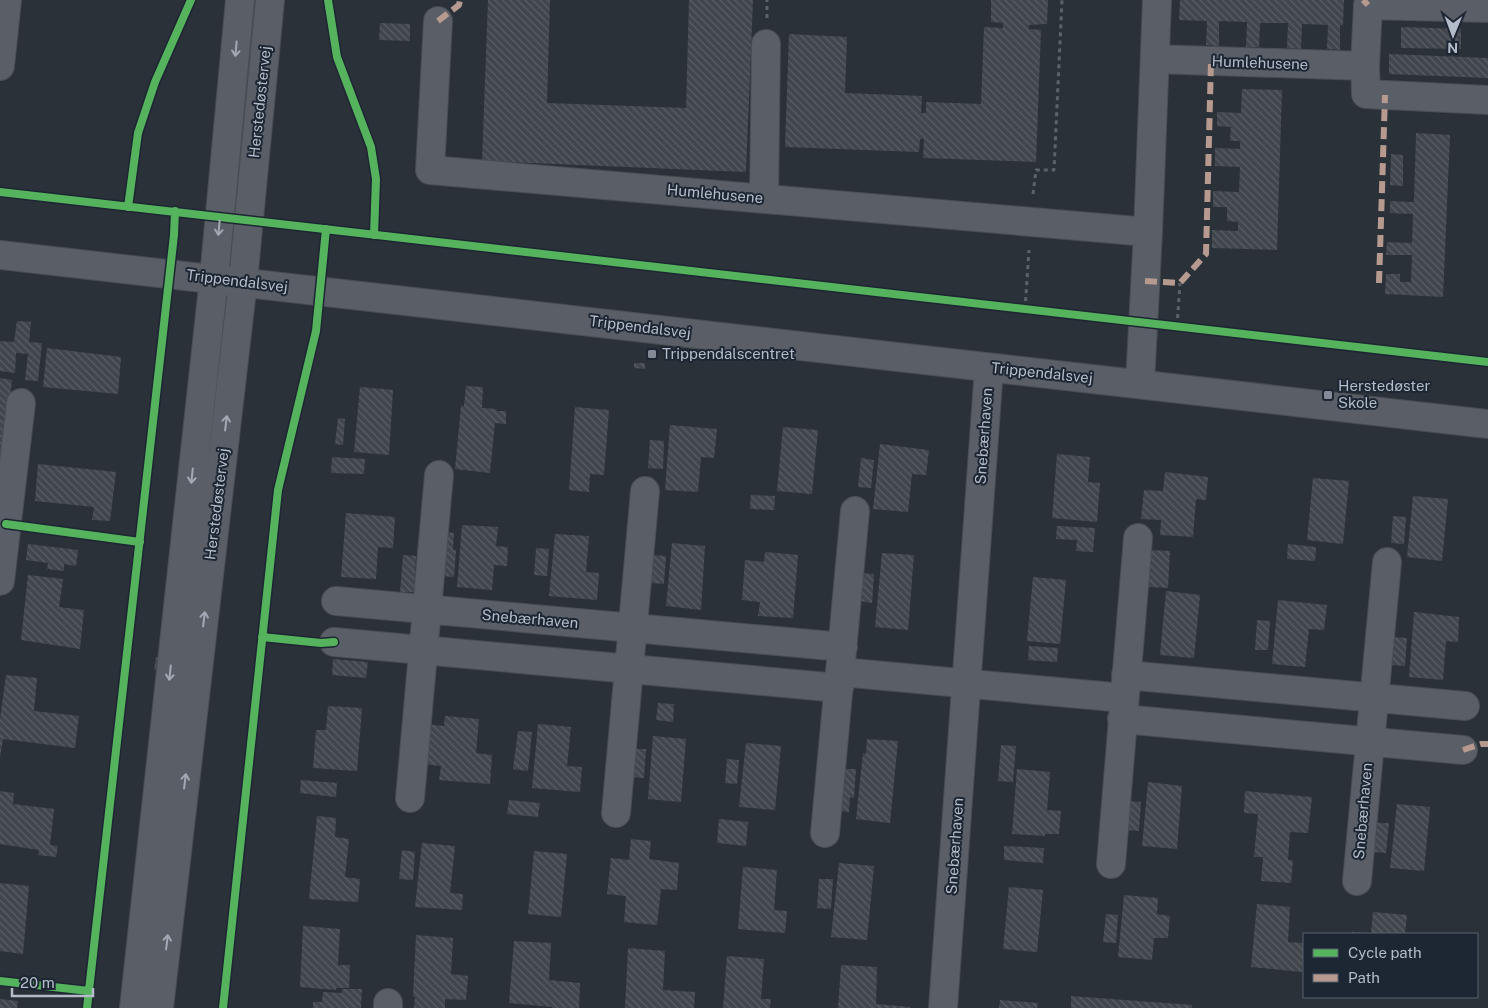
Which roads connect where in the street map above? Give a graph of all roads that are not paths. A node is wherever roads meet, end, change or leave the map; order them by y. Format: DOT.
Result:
graph roads {
  1 [pos="7,0"];
  2 [pos="240,0"];
  3 [pos="270,0"];
  4 [pos="1157,0"];
  5 [pos="1488,8"];
  6 [pos="438,21"];
  7 [pos="766,44"];
  8 [pos="1155,60"];
  9 [pos="0,66"];
  10 [pos="1365,66"];
  11 [pos="1488,100"];
  12 [pos="764,198"];
  13 [pos="1148,232"];
  14 [pos="0,255"];
  15 [pos="214,278"];
  16 [pos="243,282"];
  17 [pos="989,368"];
  18 [pos="1141,370"];
  19 [pos="21,403"];
  20 [pos="1488,424"];
  21 [pos="439,475"];
  22 [pos="645,491"];
  23 [pos="856,512"];
  24 [pos="3,524"];
  25 [pos="1138,538"];
  26 [pos="1388,562"];
  27 [pos="0,581"];
  28 [pos="336,601"];
  29 [pos="427,609"];
  30 [pos="633,628"];
  31 [pos="334,642"];
  32 [pos="423,651"];
  33 [pos="629,669"];
  34 [pos="841,669"];
  35 [pos="966,684"];
  36 [pos="1124,697"];
  37 [pos="1374,698"];
  38 [pos="1465,706"];
  39 [pos="1370,741"];
  40 [pos="1463,750"];
  41 [pos="410,798"];
  42 [pos="616,813"];
  43 [pos="825,833"];
  44 [pos="1111,864"];
  45 [pos="1357,881"];
  46 [pos="134,1008"];
  47 [pos="159,1008"];
  48 [pos="943,1008"];
  1 -- 9 [label="street"];
  2 -- 15 [label="street, Herstedøstervej, one-way"];
  3 -- 16 [label="street, Herstedøstervej"];
  4 -- 8 [label="street"];
  5 -- 10 [label="street"];
  6 -- 12 [label="street, Humlehusene"];
  7 -- 12 [label="street"];
  8 -- 10 [label="street, Humlehusene"];
  8 -- 13 [label="street"];
  10 -- 11 [label="street"];
  12 -- 13 [label="street, Humlehusene"];
  13 -- 18 [label="street"];
  14 -- 15 [label="street, Trippendalsvej"];
  15 -- 16 [label="street, Trippendalsvej"];
  15 -- 46 [label="street, Herstedøstervej, one-way"];
  16 -- 17 [label="street, Trippendalsvej"];
  47 -- 16 [label="street, Herstedøstervej, one-way"];
  17 -- 18 [label="street, Trippendalsvej"];
  17 -- 35 [label="street, Snebærhaven"];
  18 -- 20 [label="street, Trippendalsvej"];
  19 -- 24 [label="street"];
  21 -- 29 [label="street"];
  22 -- 30 [label="street"];
  23 -- 34 [label="street"];
  24 -- 27 [label="street"];
  25 -- 36 [label="street"];
  26 -- 37 [label="street, Snebærhaven"];
  28 -- 29 [label="street, Snebærhaven"];
  29 -- 30 [label="street, Snebærhaven"];
  29 -- 32 [label="street"];
  30 -- 33 [label="street"];
  30 -- 34 [label="street, Snebærhaven"];
  31 -- 32 [label="street, Snebærhaven"];
  32 -- 33 [label="street, Snebærhaven"];
  32 -- 41 [label="street"];
  33 -- 34 [label="street, Snebærhaven"];
  33 -- 42 [label="street"];
  34 -- 35 [label="street, Snebærhaven"];
  34 -- 43 [label="street"];
  35 -- 36 [label="street, Snebærhaven"];
  35 -- 48 [label="street, Snebærhaven"];
  36 -- 37 [label="street, Snebærhaven"];
  36 -- 39 [label="street, Snebærhaven"];
  36 -- 44 [label="street"];
  37 -- 38 [label="street, Snebærhaven"];
  37 -- 39 [label="street, Snebærhaven"];
  39 -- 40 [label="street, Snebærhaven"];
  39 -- 45 [label="street, Snebærhaven"];
}
